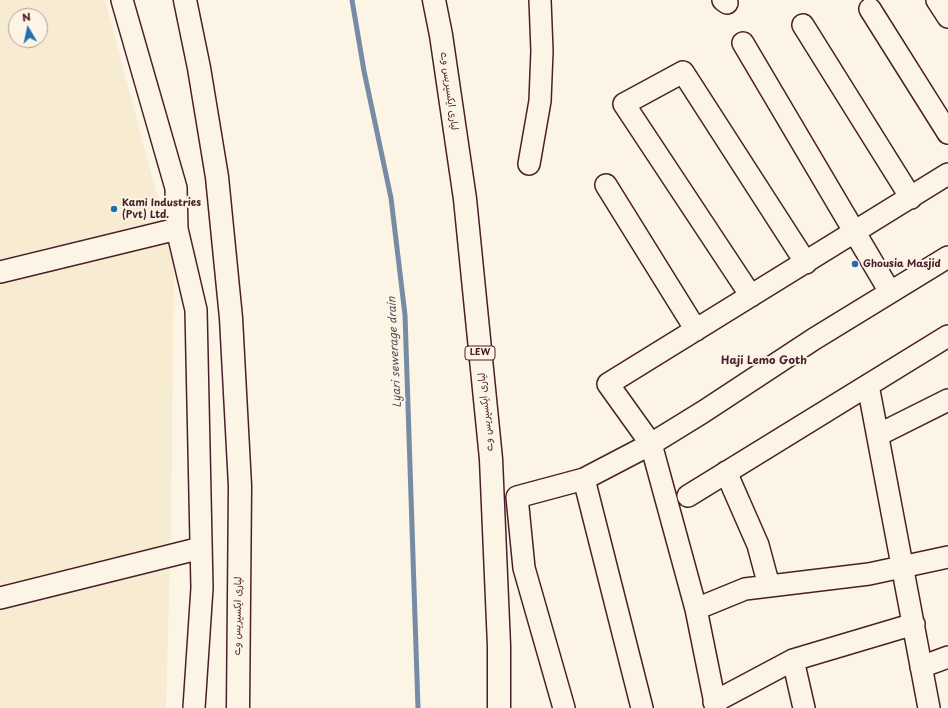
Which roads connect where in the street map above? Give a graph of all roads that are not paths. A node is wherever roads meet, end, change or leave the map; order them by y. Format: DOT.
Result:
graph roads {
  1 [pos="122,0"];
  2 [pos="185,0"];
  3 [pos="434,0"];
  4 [pos="540,0"];
  5 [pos="937,0"];
  6 [pos="870,9"];
  7 [pos="948,17"];
  8 [pos="803,25"];
  9 [pos="743,43"];
  10 [pos="948,133"];
  11 [pos="529,164"];
  12 [pos="948,174"];
  13 [pos="606,185"];
  14 [pos="911,198"];
  15 [pos="177,229"];
  16 [pos="855,233"];
  17 [pos="948,257"];
  18 [pos="806,263"];
  19 [pos="0,272"];
  20 [pos="890,292"];
  21 [pos="751,296"];
  22 [pos="696,330"];
  23 [pos="948,336"];
  24 [pos="868,385"];
  25 [pos="948,400"];
  26 [pos="878,435"];
  27 [pos="652,444"];
  28 [pos="726,472"];
  29 [pos="584,479"];
  30 [pos="688,496"];
  31 [pos="201,548"];
  32 [pos="948,557"];
  33 [pos="903,567"];
  34 [pos="769,586"];
  35 [pos="0,598"];
  36 [pos="696,609"];
  37 [pos="914,624"];
  38 [pos="948,656"];
  39 [pos="793,660"];
  40 [pos="921,667"];
  41 [pos="715,705"];
  42 [pos="194,708"];
  43 [pos="238,708"];
  44 [pos="499,708"];
  45 [pos="564,708"];
  46 [pos="642,708"];
  47 [pos="804,708"];
  48 [pos="929,708"];
  1 -- 15 [label="street"];
  2 -- 43 [label="highway, لیاری ایکسپریس وے"];
  3 -- 44 [label="highway, لیاری ایکسپریس وے / LEW"];
  4 -- 11 [label="street"];
  5 -- 7 [label="street"];
  6 -- 10 [label="street"];
  8 -- 14 [label="street"];
  9 -- 16 [label="street"];
  12 -- 14 [label="street"];
  13 -- 22 [label="street"];
  14 -- 16 [label="street"];
  15 -- 19 [label="street"];
  15 -- 31 [label="street"];
  16 -- 18 [label="street"];
  16 -- 20 [label="street"];
  17 -- 20 [label="street"];
  18 -- 21 [label="street"];
  18 -- 21 [label="street"];
  20 -- 27 [label="street"];
  21 -- 22 [label="street"];
  22 -- 27 [label="street"];
  23 -- 24 [label="street"];
  24 -- 26 [label="street"];
  24 -- 28 [label="street"];
  25 -- 26 [label="street"];
  26 -- 33 [label="street"];
  27 -- 29 [label="street"];
  27 -- 36 [label="street"];
  28 -- 30 [label="street"];
  28 -- 34 [label="street"];
  29 -- 45 [label="street"];
  29 -- 46 [label="street"];
  31 -- 35 [label="street"];
  31 -- 42 [label="street"];
  32 -- 33 [label="street"];
  33 -- 34 [label="street"];
  33 -- 37 [label="street"];
  34 -- 36 [label="street"];
  36 -- 41 [label="street"];
  37 -- 39 [label="street"];
  37 -- 40 [label="street"];
  38 -- 40 [label="street"];
  39 -- 41 [label="street"];
  39 -- 47 [label="street"];
  40 -- 48 [label="street"];
}
